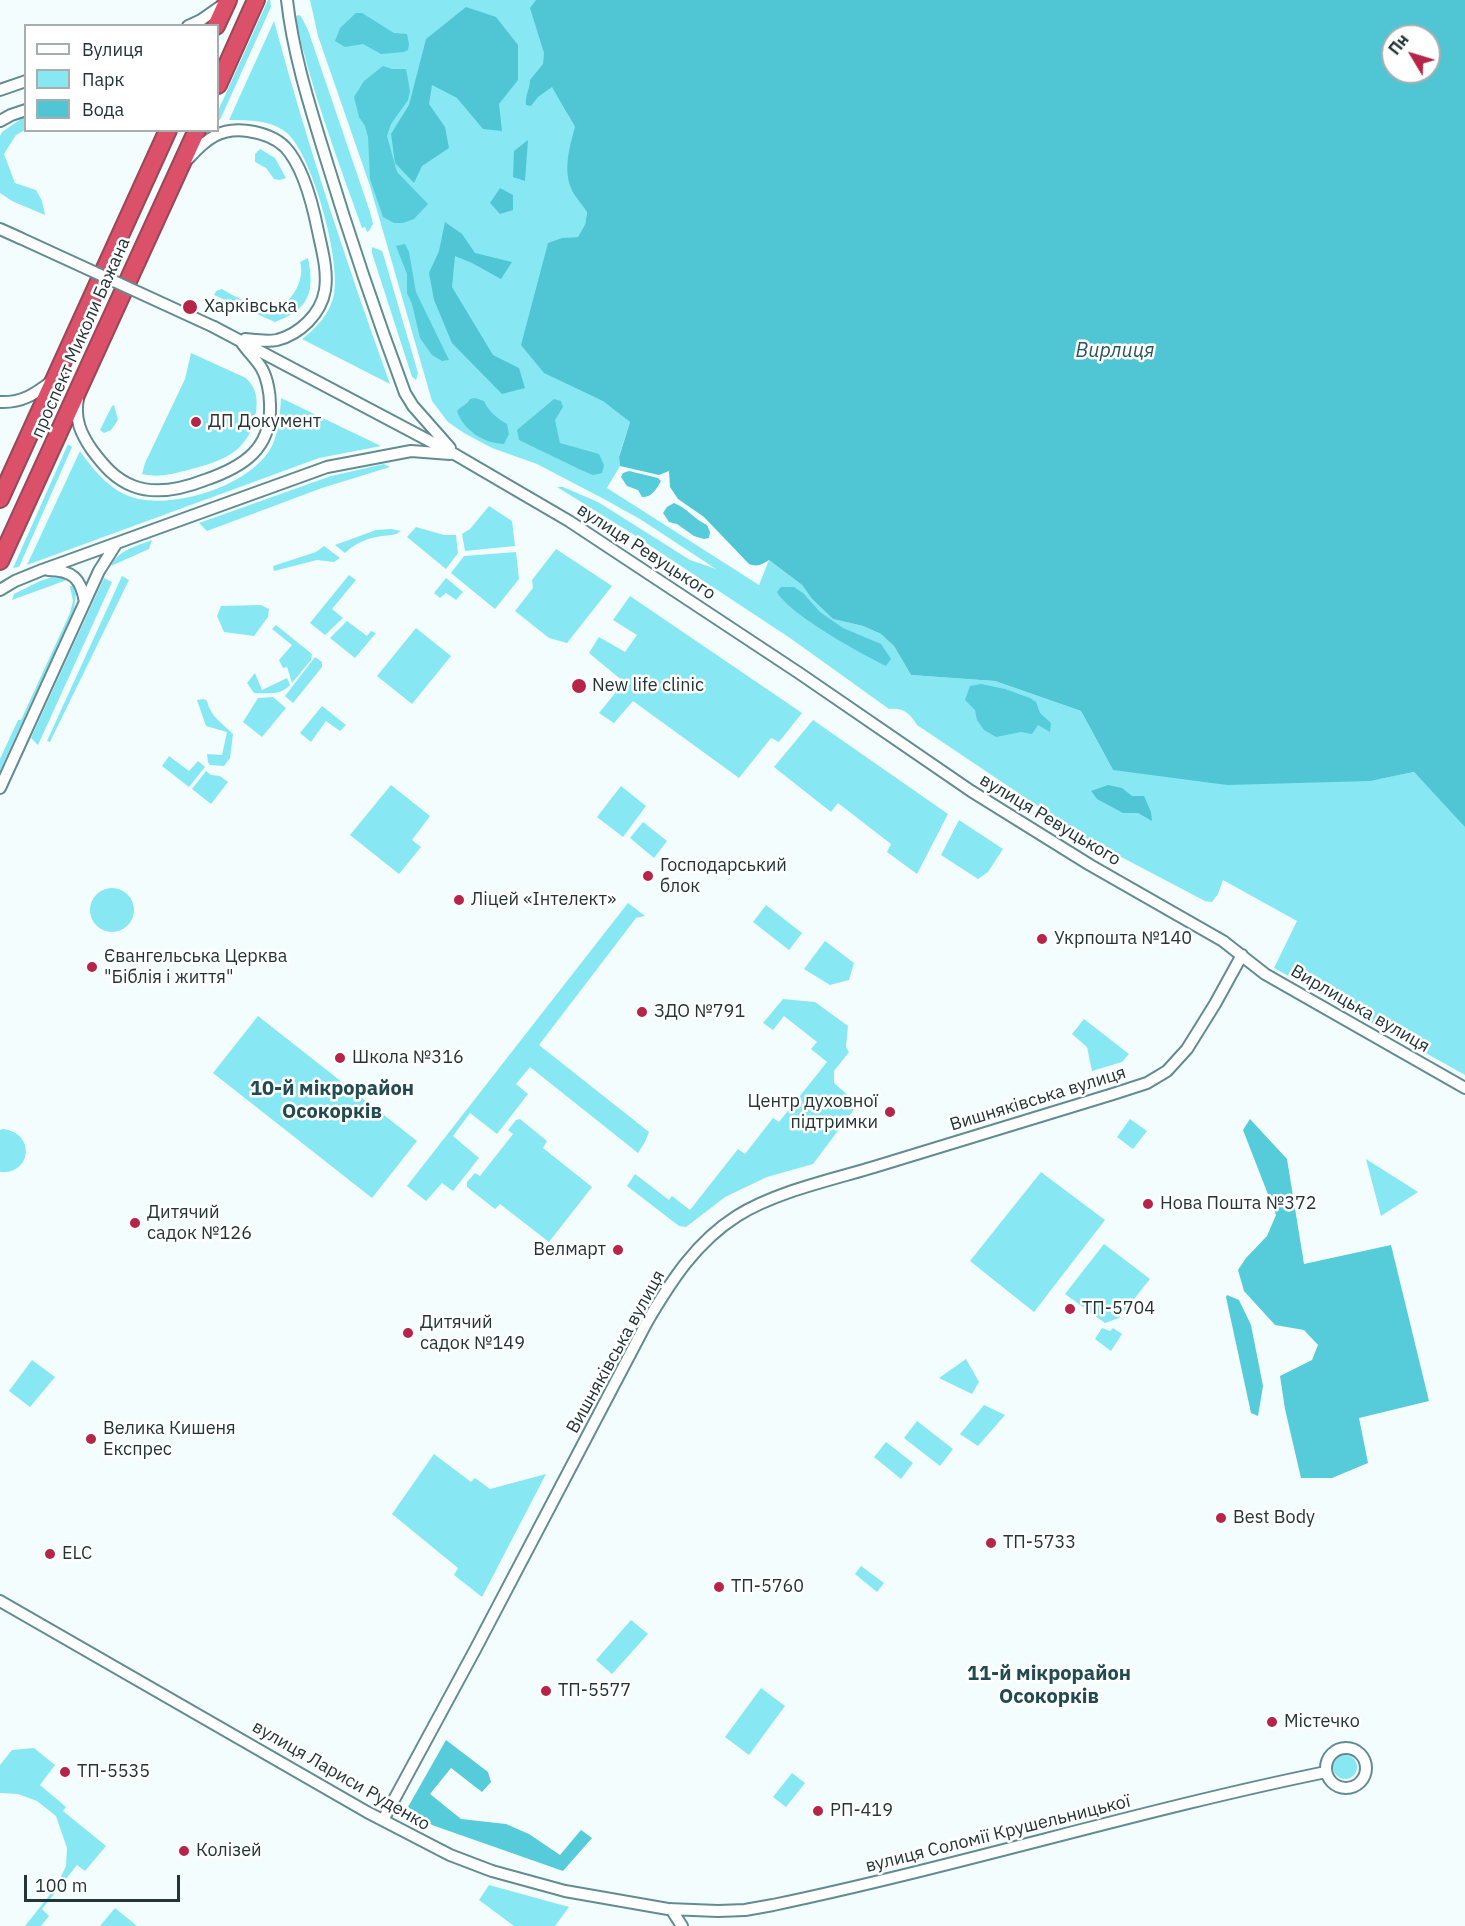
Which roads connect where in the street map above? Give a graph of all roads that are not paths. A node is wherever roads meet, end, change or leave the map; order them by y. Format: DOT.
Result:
graph roads {
  1 [pos="256,0"];
  2 [pos="288,0"];
  3 [pos="227,1"];
  4 [pos="192,24"];
  5 [pos="217,24"];
  6 [pos="24,82"];
  7 [pos="219,83"];
  8 [pos="0,90"];
  9 [pos="24,111"];
  10 [pos="0,121"];
  11 [pos="158,132"];
  12 [pos="167,132"];
  13 [pos="196,132"];
  14 [pos="155,157"];
  15 [pos="179,169"];
  16 [pos="0,220"];
  17 [pos="0,229"];
  18 [pos="16,237"];
  19 [pos="0,239"];
  20 [pos="238,339"];
  21 [pos="57,377"];
  22 [pos="80,388"];
  23 [pos="0,402"];
  24 [pos="456,455"];
  25 [pos="0,499"];
  26 [pos="116,543"];
  27 [pos="0,561"];
  28 [pos="42,570"];
  29 [pos="0,590"];
  30 [pos="85,602"];
  31 [pos="0,788"];
  32 [pos="1242,955"];
  33 [pos="1465,1088"];
  34 [pos="0,1601"];
  35 [pos="1326,1772"];
  36 [pos="383,1820"];
  37 [pos="671,1909"];
  38 [pos="692,1911"];
  39 [pos="682,1926"];
  40 [pos="689,1926"];
  1 -- 7 [label="highway"];
  2 -- 24 [label="street"];
  3 -- 4 [label="street"];
  3 -- 5 [label="highway"];
  6 -- 8 [label="street"];
  9 -- 10 [label="street"];
  11 -- 14 [label="street"];
  12 -- 14 [label="highway, проспект Миколи Бажана"];
  13 -- 15 [label="highway, проспект Миколи Бажана"];
  14 -- 21 [label="highway, проспект Миколи Бажана"];
  15 -- 20 [label="street"];
  15 -- 22 [label="highway, проспект Миколи Бажана"];
  16 -- 18 [label="street"];
  17 -- 18 [label="street, вулиця Ревуцького"];
  18 -- 19 [label="street"];
  18 -- 20 [label="street, вулиця Ревуцького, bridge"];
  20 -- 22 [label="street"];
  20 -- 24 [label="street, вулиця Ревуцького"];
  21 -- 23 [label="street"];
  21 -- 25 [label="highway, проспект Миколи Бажана"];
  22 -- 27 [label="highway, проспект Миколи Бажана"];
  24 -- 26 [label="street"];
  24 -- 32 [label="street, вулиця Ревуцького"];
  26 -- 28 [label="street"];
  26 -- 30 [label="street"];
  28 -- 29 [label="street"];
  28 -- 30 [label="street"];
  30 -- 31 [label="street"];
  32 -- 33 [label="street, Вирлицька вулиця"];
  32 -- 36 [label="street, Вишняківська вулиця"];
  34 -- 36 [label="street, вулиця Лариси Руденко"];
  35 -- 38 [label="street, вулиця Соломії Крушельницької"];
  36 -- 37 [label="street, вулиця Лариси Руденко"];
  37 -- 38 [label="street, вулиця Лариси Руденко"];
  37 -- 39 [label="street"];
  38 -- 40 [label="street"];
}
